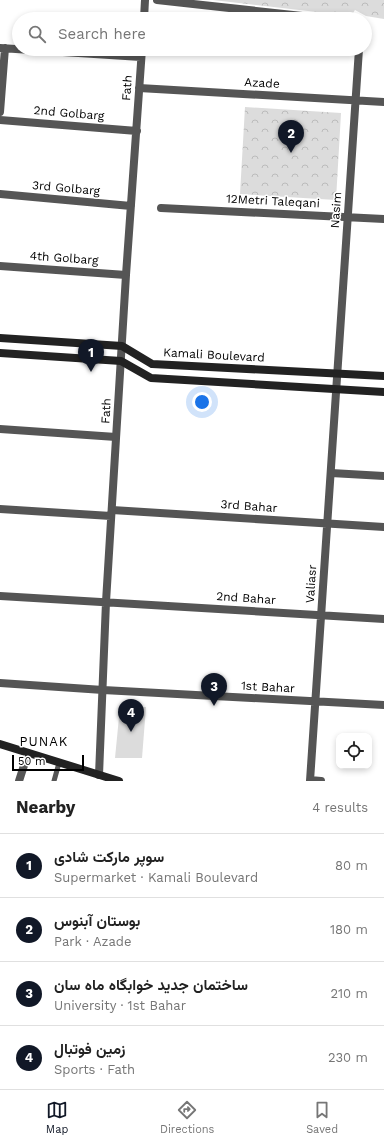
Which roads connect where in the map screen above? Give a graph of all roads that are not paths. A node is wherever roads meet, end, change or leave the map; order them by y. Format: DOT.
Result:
graph roads {
  1 [pos="145,0"];
  2 [pos="157,0"];
  3 [pos="144,12"];
  4 [pos="266,12"];
  5 [pos="2,48"];
  6 [pos="12,48"];
  7 [pos="142,56"];
  8 [pos="358,56"];
  9 [pos="139,88"];
  10 [pos="355,100"];
  11 [pos="384,102"];
  12 [pos="0,112"];
  13 [pos="0,120"];
  14 [pos="137,131"];
  15 [pos="0,194"];
  16 [pos="131,206"];
  17 [pos="160,208"];
  18 [pos="348,217"];
  19 [pos="384,219"];
  20 [pos="0,266"];
  21 [pos="126,275"];
  22 [pos="0,338"];
  23 [pos="122,346"];
  24 [pos="0,353"];
  25 [pos="121,361"];
  26 [pos="337,374"];
  27 [pos="384,376"];
  28 [pos="336,388"];
  29 [pos="384,392"];
  30 [pos="0,429"];
  31 [pos="116,437"];
  32 [pos="330,473"];
  33 [pos="384,476"];
  34 [pos="0,509"];
  35 [pos="111,513"];
  36 [pos="327,523"];
  37 [pos="384,527"];
  38 [pos="0,596"];
  39 [pos="106,602"];
  40 [pos="321,615"];
  41 [pos="384,619"];
  42 [pos="0,683"];
  43 [pos="103,690"];
  44 [pos="315,701"];
  45 [pos="384,705"];
  46 [pos="0,744"];
  47 [pos="28,753"];
  48 [pos="59,763"];
  49 [pos="99,775"];
  50 [pos="20,781"];
  51 [pos="54,781"];
  52 [pos="119,781"];
  53 [pos="310,781"];
  54 [pos="322,781"];
  1 -- 3 [label="street"];
  2 -- 4 [label="street"];
  5 -- 6 [label="street"];
  5 -- 12 [label="street"];
  7 -- 9 [label="street, Fath"];
  8 -- 10 [label="street, Nasim"];
  9 -- 10 [label="street, Azade"];
  9 -- 14 [label="street, Fath"];
  10 -- 11 [label="street, Azade"];
  10 -- 18 [label="street, Nasim"];
  13 -- 14 [label="street, 2nd Golbarg"];
  14 -- 16 [label="street, Fath"];
  15 -- 16 [label="street, 3rd Golbarg"];
  16 -- 21 [label="street, Fath"];
  17 -- 18 [label="street, 12Metri Taleqani"];
  18 -- 19 [label="street, 12Metri Taleqani"];
  18 -- 26 [label="street, Nasim"];
  20 -- 21 [label="street, 4th Golbarg"];
  21 -- 23 [label="street, Fath"];
  22 -- 23 [label="street, Kamali Boulevard"];
  23 -- 25 [label="street, Fath"];
  23 -- 26 [label="street, Kamali Boulevard"];
  24 -- 25 [label="street"];
  25 -- 28 [label="street"];
  25 -- 31 [label="street, Fath"];
  26 -- 27 [label="street, Kamali Boulevard"];
  26 -- 28 [label="street, Nasim"];
  28 -- 29 [label="street"];
  28 -- 32 [label="street, Valiasr"];
  30 -- 31 [label="street"];
  31 -- 35 [label="street, Fath"];
  32 -- 33 [label="street"];
  32 -- 36 [label="street, Valiasr"];
  34 -- 35 [label="street, 3rd Bahar"];
  35 -- 36 [label="street, 3rd Bahar"];
  35 -- 39 [label="street, Fath"];
  36 -- 37 [label="street, 3rd Bahar"];
  36 -- 40 [label="street, Valiasr"];
  38 -- 39 [label="street, 2nd Bahar"];
  39 -- 40 [label="street, 2nd Bahar"];
  39 -- 43 [label="street, Fath"];
  40 -- 41 [label="street, 2nd Bahar"];
  40 -- 44 [label="street, Valiasr"];
  42 -- 43 [label="street, 1st Bahar"];
  43 -- 44 [label="street, 1st Bahar"];
  43 -- 49 [label="street, Fath"];
  44 -- 45 [label="street, 1st Bahar"];
  44 -- 53 [label="street, Valiasr"];
  46 -- 47 [label="street"];
  47 -- 48 [label="street"];
  47 -- 50 [label="street"];
  48 -- 49 [label="street"];
  48 -- 51 [label="lane"];
  49 -- 52 [label="street"];
  53 -- 54 [label="street"];
}
